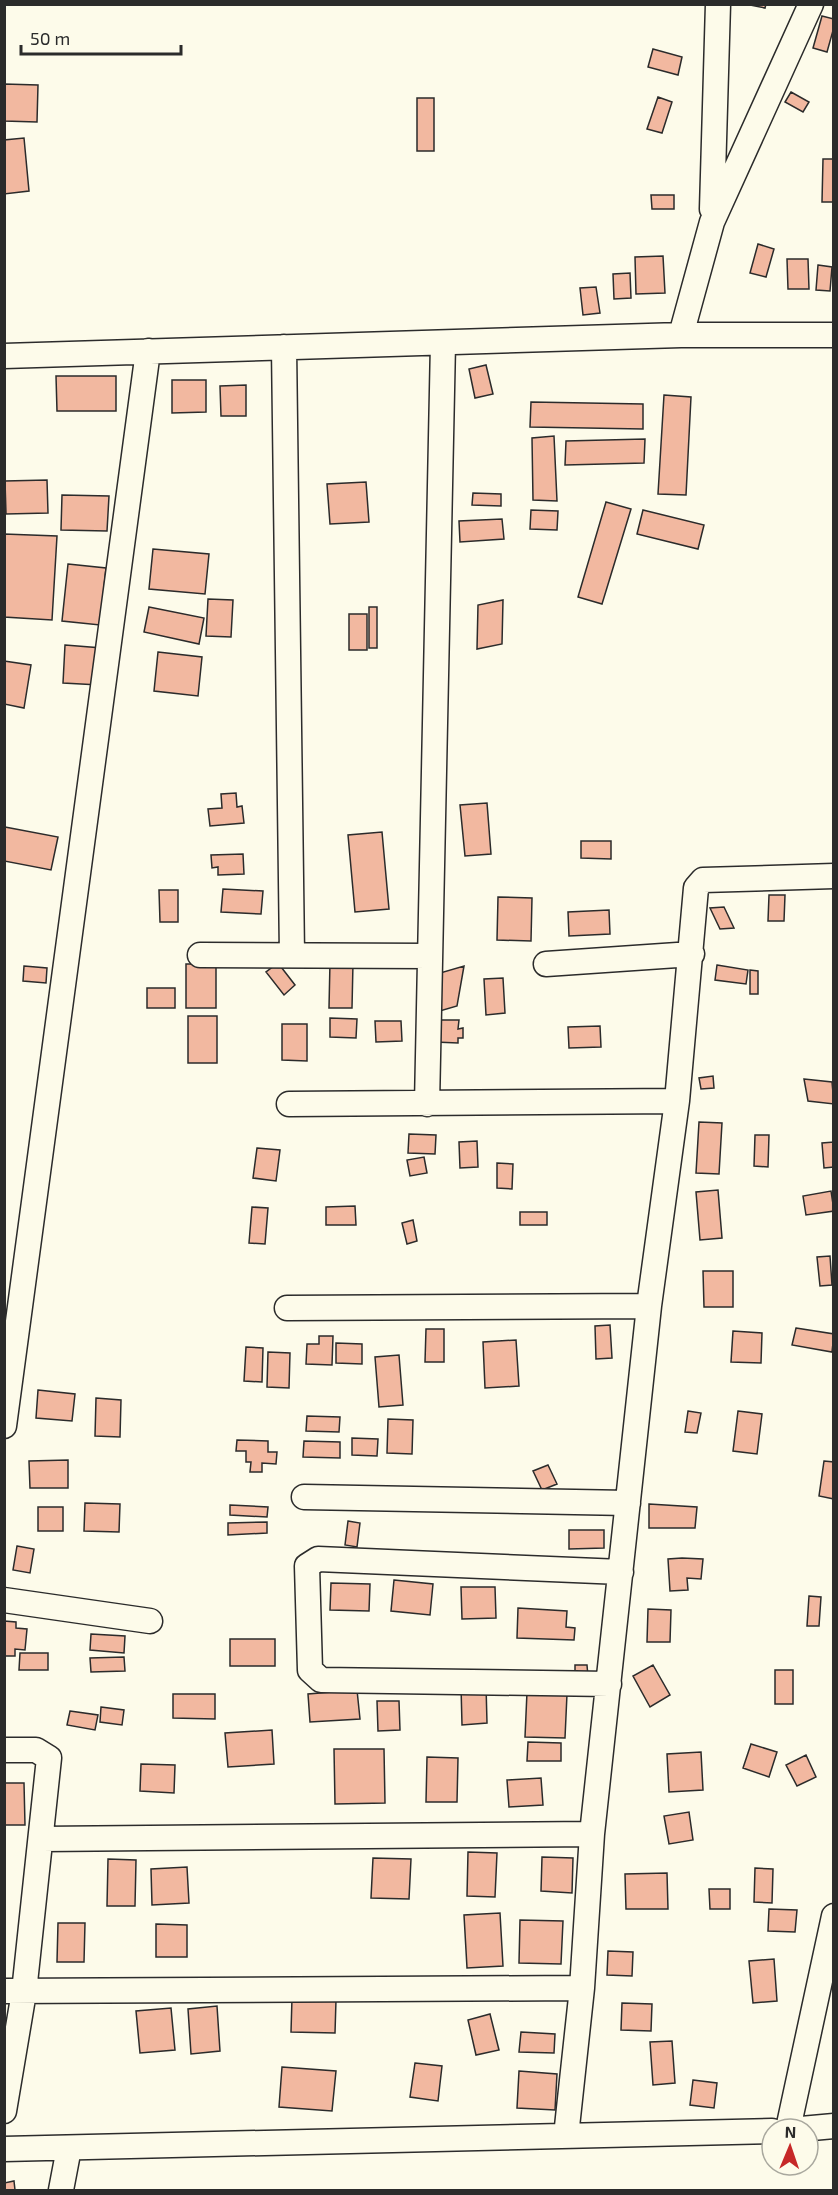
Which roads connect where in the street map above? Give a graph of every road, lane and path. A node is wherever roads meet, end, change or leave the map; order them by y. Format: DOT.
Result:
graph roads {
  1 [pos="718,4"];
  2 [pos="811,4"];
  3 [pos="712,222"];
  4 [pos="681,335"];
  5 [pos="834,335"];
  6 [pos="443,343"];
  7 [pos="284,347"];
  8 [pos="148,351"];
  9 [pos="4,356"];
  10 [pos="834,876"];
  11 [pos="692,954"];
  12 [pos="200,955"];
  13 [pos="292,956"];
  14 [pos="430,956"];
  15 [pos="546,964"];
  16 [pos="677,1101"];
  17 [pos="289,1104"];
  18 [pos="427,1104"];
  19 [pos="649,1306"];
  20 [pos="287,1308"];
  21 [pos="4,1426"];
  22 [pos="304,1497"];
  23 [pos="628,1503"];
  24 [pos="621,1572"];
  25 [pos="4,1600"];
  26 [pos="150,1622"];
  27 [pos="609,1684"];
  28 [pos="4,1750"];
  29 [pos="592,1834"];
  30 [pos="42,1839"];
  31 [pos="834,1917"];
  32 [pos="582,1988"];
  33 [pos="14,1991"];
  34 [pos="4,2111"];
  35 [pos="791,2117"];
  36 [pos="760,2131"];
  37 [pos="566,2136"];
  38 [pos="69,2148"];
  39 [pos="4,2149"];
  40 [pos="61,2190"];
  1 -- 3 [label="street"];
  2 -- 3 [label="street"];
  3 -- 4 [label="street"];
  4 -- 5 [label="street"];
  4 -- 6 [label="street"];
  6 -- 7 [label="street"];
  6 -- 14 [label="street"];
  7 -- 8 [label="street"];
  7 -- 13 [label="street"];
  8 -- 9 [label="street"];
  8 -- 21 [label="street"];
  10 -- 11 [label="street"];
  11 -- 15 [label="street"];
  11 -- 16 [label="street"];
  12 -- 13 [label="street"];
  13 -- 14 [label="street"];
  14 -- 18 [label="street"];
  16 -- 18 [label="street"];
  16 -- 19 [label="street"];
  17 -- 18 [label="street"];
  19 -- 20 [label="street"];
  19 -- 23 [label="street"];
  22 -- 23 [label="street"];
  23 -- 24 [label="street"];
  24 -- 27 [label="street"];
  24 -- 27 [label="street"];
  25 -- 26 [label="street"];
  27 -- 29 [label="street"];
  28 -- 30 [label="street"];
  29 -- 30 [label="street"];
  29 -- 32 [label="street"];
  30 -- 33 [label="street"];
  31 -- 35 [label="street"];
  32 -- 33 [label="street"];
  32 -- 37 [label="street"];
  33 -- 34 [label="street"];
  36 -- 37 [label="street"];
  37 -- 38 [label="street"];
  38 -- 39 [label="street"];
  38 -- 40 [label="street"];
}
